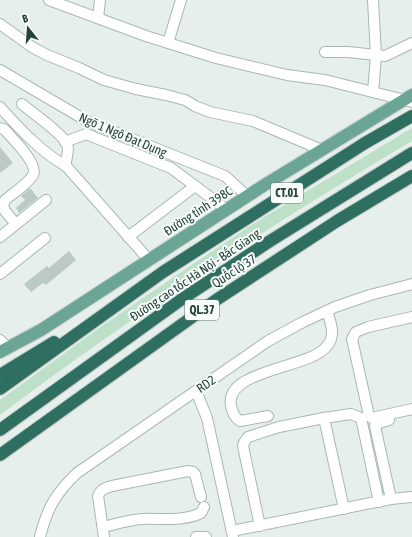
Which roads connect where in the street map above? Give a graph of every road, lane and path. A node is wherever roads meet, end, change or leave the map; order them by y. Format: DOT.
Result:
graph roads {
  1 [pos="49,0"];
  2 [pos="100,0"];
  3 [pos="180,0"];
  4 [pos="373,0"];
  5 [pos="98,18"];
  6 [pos="0,24"];
  7 [pos="168,43"];
  8 [pos="412,43"];
  9 [pos="325,52"];
  10 [pos="376,56"];
  11 [pos="0,70"];
  12 [pos="373,92"];
  13 [pos="409,99"];
  14 [pos="22,104"];
  15 [pos="0,107"];
  16 [pos="412,116"];
  17 [pos="0,128"];
  18 [pos="65,142"];
  19 [pos="322,150"];
  20 [pos="412,153"];
  21 [pos="66,166"];
  22 [pos="412,176"];
  23 [pos="195,186"];
  24 [pos="247,196"];
  25 [pos="46,200"];
  26 [pos="226,209"];
  27 [pos="16,224"];
  28 [pos="0,237"];
  29 [pos="128,237"];
  30 [pos="45,238"];
  31 [pos="149,260"];
  32 [pos="163,272"];
  33 [pos="0,274"];
  34 [pos="412,284"];
  35 [pos="328,311"];
  36 [pos="412,317"];
  37 [pos="3,347"];
  38 [pos="0,375"];
  39 [pos="0,389"];
  40 [pos="196,391"];
  41 [pos="412,409"];
  42 [pos="412,415"];
  43 [pos="268,416"];
  44 [pos="324,418"];
  45 [pos="0,430"];
  46 [pos="0,455"];
  47 [pos="201,497"];
  48 [pos="412,497"];
  49 [pos="391,499"];
  50 [pos="379,502"];
  51 [pos="204,507"];
  52 [pos="344,509"];
  53 [pos="260,526"];
  54 [pos="103,532"];
  55 [pos="232,534"];
  56 [pos="40,537"];
  57 [pos="196,537"];
  58 [pos="206,537"];
  1 -- 5 [label="street"];
  2 -- 5 [label="street"];
  3 -- 7 [label="street"];
  4 -- 10 [label="street"];
  5 -- 7 [label="street"];
  6 -- 19 [label="street"];
  7 -- 12 [label="street"];
  8 -- 10 [label="street"];
  9 -- 10 [label="street"];
  10 -- 12 [label="street"];
  11 -- 24 [label="street, Ngõ 1 Ngô Đạt Dụng"];
  12 -- 13 [label="street"];
  13 -- 19 [label="main road, Đường tỉnh 398C"];
  14 -- 18 [label="street"];
  15 -- 21 [label="street"];
  16 -- 32 [label="highway, Đường cao tốc Hà Nội - Bắc Giang / CT.01"];
  17 -- 27 [label="street"];
  18 -- 21 [label="street"];
  18 -- 23 [label="street"];
  19 -- 24 [label="main road, Đường tỉnh 398C"];
  20 -- 45 [label="highway, Đường cao tốc Hà Nội - Bắc Giang / CT.01"];
  21 -- 29 [label="street"];
  22 -- 46 [label="highway, Quốc lộ 37 / QL.37"];
  23 -- 26 [label="street"];
  23 -- 29 [label="street"];
  24 -- 26 [label="main road, Đường tỉnh 398C"];
  25 -- 27 [label="street"];
  26 -- 31 [label="main road, Đường tỉnh 398C"];
  27 -- 28 [label="street"];
  29 -- 31 [label="street"];
  30 -- 33 [label="street"];
  31 -- 37 [label="main road, Đường tỉnh 398C"];
  32 -- 38 [label="highway"];
  32 -- 39 [label="highway, Đường cao tốc Hà Nội - Bắc Giang / CT.01"];
  34 -- 35 [label="street, RD2"];
  35 -- 40 [label="street, RD2"];
  35 -- 43 [label="street"];
  36 -- 41 [label="street"];
  40 -- 55 [label="street"];
  40 -- 56 [label="street, RD2"];
  42 -- 49 [label="street"];
  44 -- 50 [label="street"];
  44 -- 52 [label="street"];
  44 -- 53 [label="street"];
  47 -- 54 [label="street"];
  48 -- 49 [label="street"];
  49 -- 50 [label="street"];
  50 -- 52 [label="street"];
  51 -- 54 [label="street"];
  52 -- 53 [label="street"];
  53 -- 55 [label="street"];
  57 -- 58 [label="street"];
}
